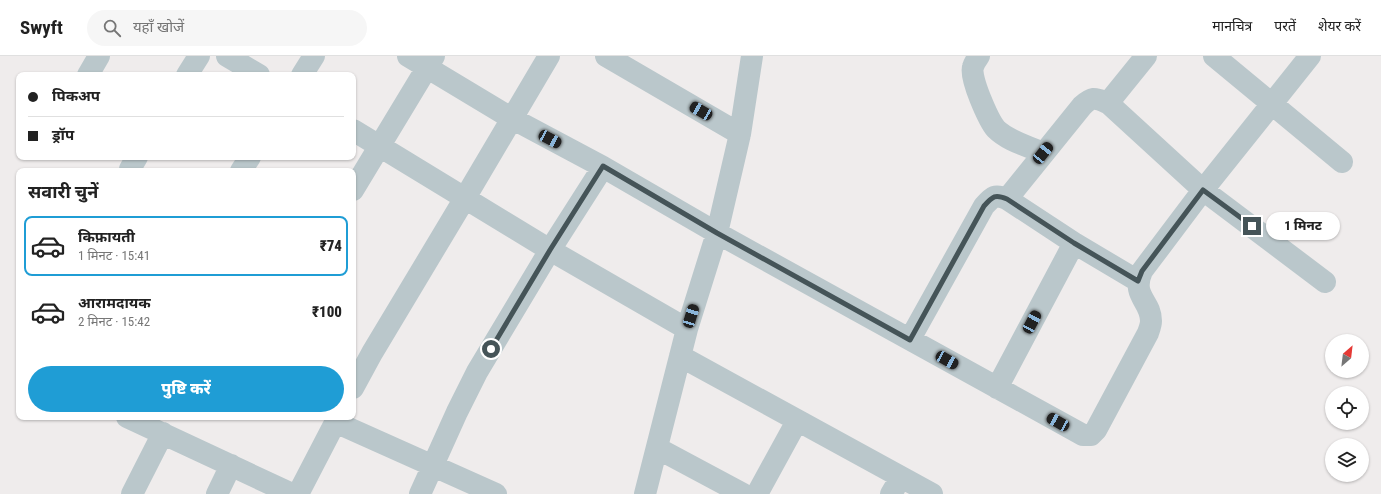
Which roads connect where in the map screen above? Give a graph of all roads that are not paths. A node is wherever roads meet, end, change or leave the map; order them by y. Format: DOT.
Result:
graph roads {
  1 [pos="99,56"];
  2 [pos="198,56"];
  3 [pos="227,56"];
  4 [pos="314,56"];
  5 [pos="408,56"];
  6 [pos="549,56"];
  7 [pos="606,56"];
  8 [pos="752,56"];
  9 [pos="979,56"];
  10 [pos="1146,56"];
  11 [pos="1214,56"];
  12 [pos="1310,56"];
  13 [pos="431,62"];
  14 [pos="90,72"];
  15 [pos="189,72"];
  16 [pos="254,72"];
  17 [pos="304,72"];
  18 [pos="1272,103"];
  19 [pos="1108,104"];
  20 [pos="511,118"];
  21 [pos="356,132"];
  22 [pos="740,134"];
  23 [pos="380,147"];
  24 [pos="1043,153"];
  25 [pos="1342,162"];
  26 [pos="603,166"];
  27 [pos="356,185"];
  28 [pos="1203,190"];
  29 [pos="465,198"];
  30 [pos="1007,199"];
  31 [pos="717,233"];
  32 [pos="1074,243"];
  33 [pos="550,250"];
  34 [pos="1138,281"];
  35 [pos="1325,282"];
  36 [pos="687,330"];
  37 [pos="910,340"];
  38 [pos="680,356"];
  39 [pos="356,383"];
  40 [pos="997,388"];
  41 [pos="134,420"];
  42 [pos="335,420"];
  43 [pos="338,420"];
  44 [pos="798,421"];
  45 [pos="163,434"];
  46 [pos="656,448"];
  47 [pos="230,465"];
  48 [pos="432,466"];
  49 [pos="896,485"];
  50 [pos="132,494"];
  51 [pos="217,494"];
  52 [pos="292,494"];
  53 [pos="298,494"];
  54 [pos="420,494"];
  55 [pos="496,494"];
  56 [pos="645,494"];
  57 [pos="743,494"];
  58 [pos="757,494"];
  59 [pos="932,494"];
  1 -- 14 [label="street"];
  2 -- 15 [label="street"];
  3 -- 16 [label="street"];
  4 -- 17 [label="street"];
  5 -- 13 [label="street"];
  6 -- 20 [label="street"];
  7 -- 22 [label="street"];
  8 -- 22 [label="street"];
  9 -- 24 [label="street"];
  10 -- 19 [label="street"];
  11 -- 18 [label="street"];
  12 -- 18 [label="street"];
  13 -- 20 [label="street"];
  13 -- 23 [label="street"];
  18 -- 25 [label="street"];
  18 -- 28 [label="street"];
  19 -- 24 [label="street"];
  19 -- 28 [label="street"];
  20 -- 26 [label="street"];
  20 -- 29 [label="street"];
  21 -- 23 [label="street"];
  22 -- 31 [label="street"];
  23 -- 27 [label="street"];
  23 -- 29 [label="street"];
  24 -- 30 [label="street"];
  26 -- 31 [label="street"];
  26 -- 33 [label="street"];
  28 -- 34 [label="street"];
  28 -- 35 [label="street"];
  29 -- 33 [label="street"];
  29 -- 39 [label="street"];
  30 -- 32 [label="street"];
  30 -- 37 [label="street"];
  31 -- 36 [label="street"];
  31 -- 37 [label="street"];
  32 -- 34 [label="street"];
  32 -- 40 [label="street"];
  33 -- 36 [label="street"];
  33 -- 48 [label="street"];
  34 -- 40 [label="street"];
  36 -- 38 [label="street"];
  37 -- 40 [label="street"];
  38 -- 44 [label="street"];
  38 -- 46 [label="street"];
  41 -- 45 [label="street"];
  42 -- 53 [label="street"];
  43 -- 48 [label="street"];
  44 -- 49 [label="street"];
  44 -- 58 [label="street"];
  45 -- 47 [label="street"];
  45 -- 50 [label="street"];
  46 -- 56 [label="street"];
  46 -- 57 [label="street"];
  47 -- 51 [label="street"];
  47 -- 52 [label="street"];
  48 -- 54 [label="street"];
  48 -- 55 [label="street"];
  49 -- 59 [label="street"];
}
